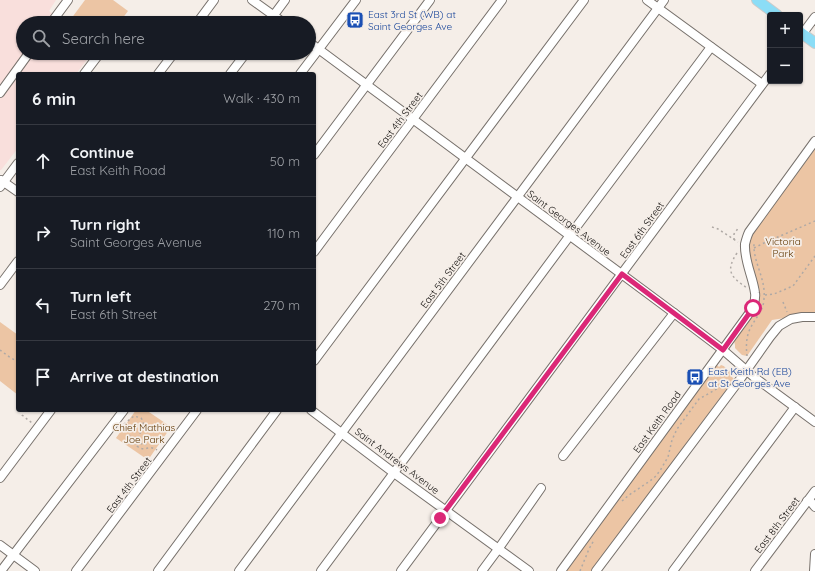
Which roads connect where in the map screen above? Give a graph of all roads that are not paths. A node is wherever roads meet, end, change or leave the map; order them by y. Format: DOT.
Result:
graph roads {
  1 [pos="68,0"];
  2 [pos="214,0"];
  3 [pos="252,0"];
  4 [pos="285,0"];
  5 [pos="356,0"];
  6 [pos="430,0"];
  7 [pos="502,0"];
  8 [pos="584,0"];
  9 [pos="647,0"];
  10 [pos="664,0"];
  11 [pos="756,0"];
  12 [pos="658,8"];
  13 [pos="773,12"];
  14 [pos="59,16"];
  15 [pos="202,16"];
  16 [pos="273,16"];
  17 [pos="815,17"];
  18 [pos="803,32"];
  19 [pos="803,35"];
  20 [pos="815,43"];
  21 [pos="316,47"];
  22 [pos="711,47"];
  23 [pos="319,49"];
  24 [pos="316,53"];
  25 [pos="24,60"];
  26 [pos="95,60"];
  27 [pos="169,60"];
  28 [pos="241,60"];
  29 [pos="311,60"];
  30 [pos="86,72"];
  31 [pos="160,72"];
  32 [pos="232,72"];
  33 [pos="302,72"];
  34 [pos="767,78"];
  35 [pos="762,84"];
  36 [pos="367,85"];
  37 [pos="0,93"];
  38 [pos="413,119"];
  39 [pos="815,141"];
  40 [pos="316,152"];
  41 [pos="466,158"];
  42 [pos="16,165"];
  43 [pos="1,183"];
  44 [pos="16,191"];
  45 [pos="518,197"];
  46 [pos="569,235"];
  47 [pos="316,249"];
  48 [pos="16,264"];
  49 [pos="622,274"];
  50 [pos="0,286"];
  51 [pos="674,313"];
  52 [pos="815,317"];
  53 [pos="723,350"];
  54 [pos="316,358"];
  55 [pos="746,370"];
  56 [pos="795,408"];
  57 [pos="50,412"];
  58 [pos="122,412"];
  59 [pos="195,412"];
  60 [pos="277,412"];
  61 [pos="313,412"];
  62 [pos="815,422"];
  63 [pos="342,432"];
  64 [pos="563,456"];
  65 [pos="394,472"];
  66 [pos="0,478"];
  67 [pos="541,488"];
  68 [pos="815,491"];
  69 [pos="808,501"];
  70 [pos="815,507"];
  71 [pos="446,510"];
  72 [pos="0,545"];
  73 [pos="499,548"];
  74 [pos="815,554"];
  75 [pos="13,555"];
  76 [pos="0,571"];
  77 [pos="35,571"];
  78 [pos="76,571"];
  79 [pos="158,571"];
  80 [pos="239,571"];
  81 [pos="320,571"];
  82 [pos="401,571"];
  83 [pos="482,571"];
  84 [pos="529,571"];
  85 [pos="561,571"];
  86 [pos="596,571"];
  87 [pos="673,571"];
  88 [pos="755,571"];
  89 [pos="814,571"];
  1 -- 14 [label="street"];
  2 -- 15 [label="street"];
  3 -- 16 [label="street"];
  4 -- 16 [label="street"];
  5 -- 23 [label="street"];
  6 -- 36 [label="street"];
  7 -- 38 [label="street, East 4th Street"];
  8 -- 41 [label="street"];
  9 -- 12 [label="street"];
  10 -- 12 [label="street, East 5th Street"];
  11 -- 13 [label="main road"];
  12 -- 22 [label="street"];
  12 -- 45 [label="street, East 5th Street"];
  17 -- 18 [label="street"];
  19 -- 20 [label="main road"];
  21 -- 23 [label="street, Saint Georges Avenue"];
  22 -- 35 [label="street"];
  22 -- 46 [label="street"];
  23 -- 24 [label="street"];
  23 -- 36 [label="street, Saint Georges Avenue"];
  25 -- 37 [label="street"];
  26 -- 30 [label="street"];
  27 -- 31 [label="street"];
  28 -- 32 [label="street"];
  29 -- 33 [label="street"];
  34 -- 35 [label="street, East 6th Street"];
  35 -- 49 [label="street, East 6th Street"];
  36 -- 38 [label="street, Saint Georges Avenue"];
  36 -- 40 [label="street"];
  38 -- 41 [label="street, Saint Georges Avenue"];
  38 -- 47 [label="street, East 4th Street"];
  39 -- 53 [label="street, East Keith Road"];
  41 -- 45 [label="street, Saint Georges Avenue"];
  41 -- 54 [label="street"];
  42 -- 43 [label="street"];
  43 -- 44 [label="street"];
  45 -- 46 [label="street, Saint Georges Avenue"];
  45 -- 63 [label="street, East 5th Street"];
  46 -- 49 [label="street, Saint Georges Avenue"];
  46 -- 65 [label="street"];
  48 -- 50 [label="street"];
  49 -- 51 [label="street, Saint Georges Avenue"];
  49 -- 71 [label="street, East 6th Street"];
  51 -- 53 [label="street, Saint Georges Avenue"];
  51 -- 64 [label="street"];
  52 -- 55 [label="street"];
  53 -- 55 [label="street, Saint Georges Avenue"];
  53 -- 85 [label="street, East Keith Road"];
  55 -- 56 [label="street, Saint Georges Avenue"];
  55 -- 86 [label="street"];
  56 -- 62 [label="street, Saint Georges Avenue"];
  56 -- 87 [label="street"];
  57 -- 66 [label="street"];
  58 -- 75 [label="street"];
  59 -- 78 [label="street, East 4th Street"];
  60 -- 79 [label="street"];
  61 -- 63 [label="street, Saint Andrews Avenue"];
  63 -- 65 [label="street, Saint Andrews Avenue"];
  63 -- 80 [label="street, East 5th Street"];
  65 -- 71 [label="street, Saint Andrews Avenue"];
  65 -- 81 [label="street"];
  67 -- 73 [label="street"];
  68 -- 69 [label="street, East 8th Street"];
  69 -- 70 [label="street"];
  69 -- 88 [label="street, East 8th Street"];
  71 -- 73 [label="street, Saint Andrews Avenue"];
  71 -- 82 [label="street, East 6th Street"];
  72 -- 75 [label="street"];
  73 -- 83 [label="street"];
  73 -- 84 [label="street, Saint Andrews Avenue"];
  74 -- 89 [label="street"];
  75 -- 76 [label="street"];
  75 -- 77 [label="street"];
}
